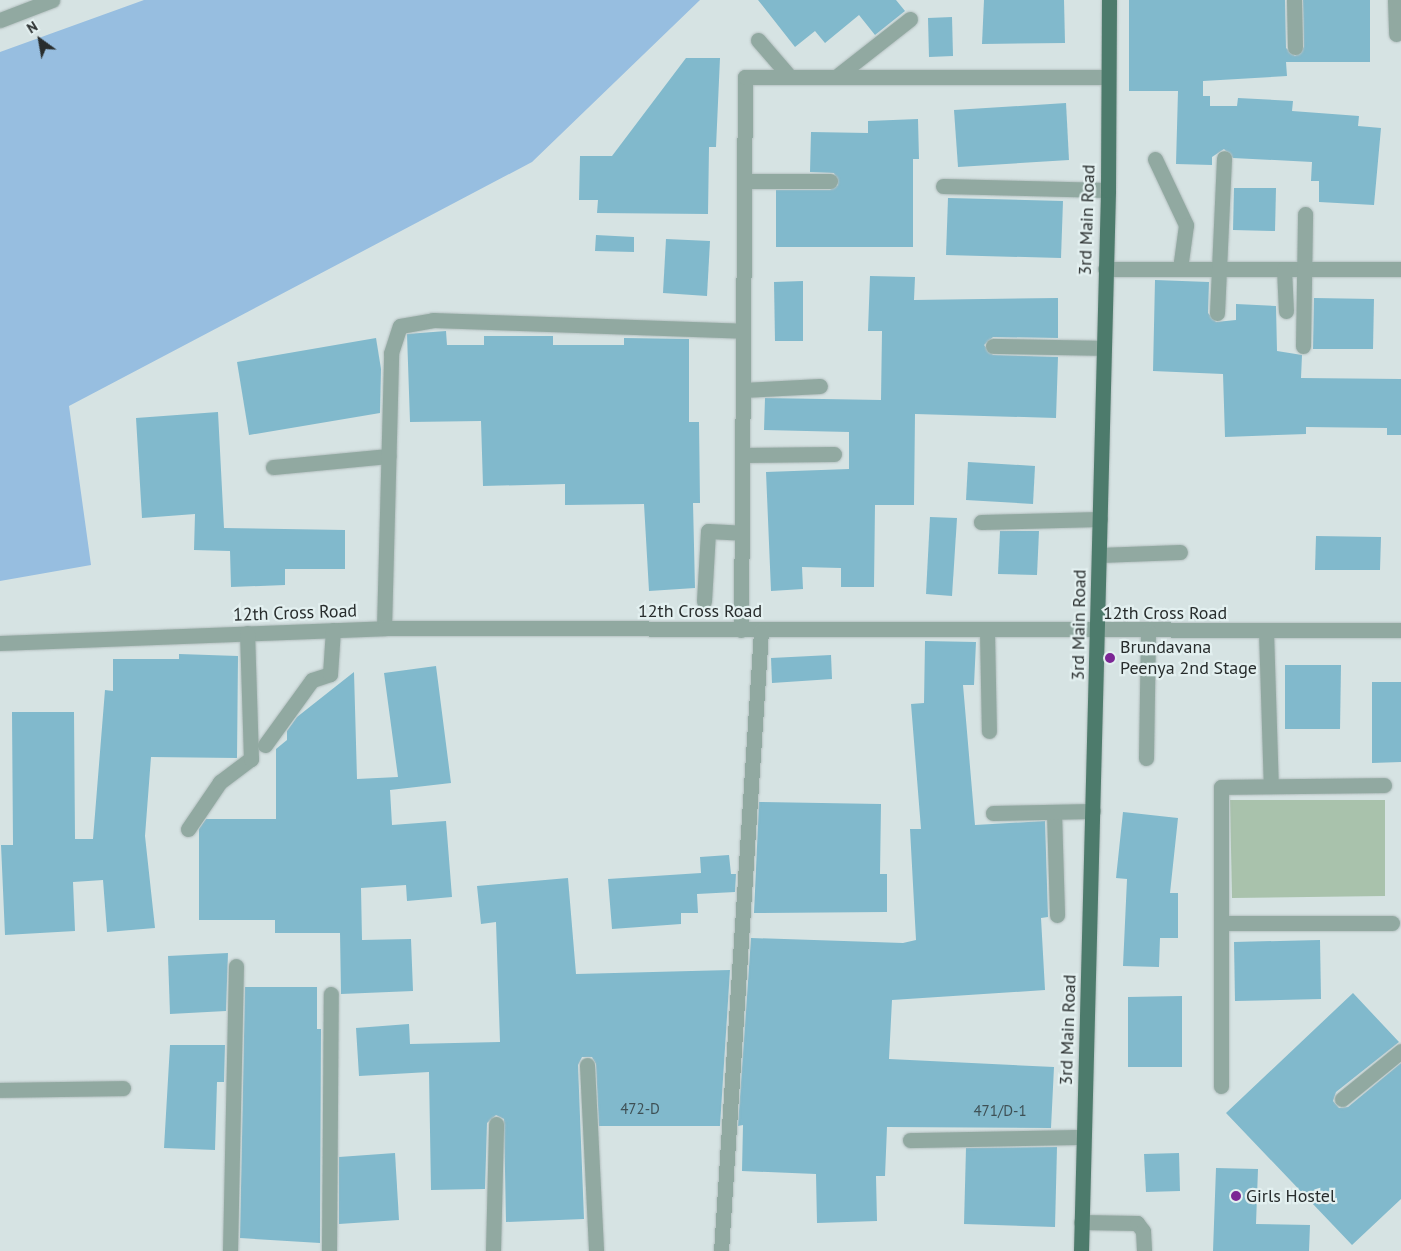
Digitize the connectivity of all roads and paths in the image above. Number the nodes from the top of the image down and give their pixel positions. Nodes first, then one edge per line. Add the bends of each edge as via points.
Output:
1 (52, 0) edge
2 (1109, 0) edge
3 (1294, 0) edge
4 (1395, 0) edge
5 (910, 19) dead end
6 (0, 20) edge
7 (1396, 34) dead end
8 (758, 40) dead end
9 (1295, 47) dead end
10 (790, 77) junction
11 (836, 77) junction
12 (1108, 77) junction
13 (1224, 158) dead end
14 (1155, 159) dead end
15 (744, 181) junction
16 (830, 181) dead end
17 (943, 186) dead end
18 (1108, 190) junction
19 (1305, 214) dead end
20 (1104, 269) junction
21 (1180, 269) junction
22 (1220, 269) junction
23 (1302, 269) junction
24 (1401, 269) edge
25 (1284, 270) junction
26 (1286, 311) dead end
27 (1217, 313) dead end
28 (743, 331) junction
29 (993, 346) dead end
30 (1303, 346) dead end
31 (1103, 348) junction
32 (820, 386) dead end
33 (743, 390) junction
34 (834, 454) dead end
35 (742, 455) junction
36 (388, 456) junction
37 (273, 467) dead end
38 (1100, 519) junction
39 (980, 522) dead end
40 (742, 533) junction
41 (1180, 552) dead end
42 (1099, 555) junction
43 (704, 601) dead end
44 (384, 628) junction
45 (333, 630) junction
46 (741, 630) junction
47 (762, 630) junction
48 (1266, 630) junction
49 (1401, 630) edge
50 (987, 632) junction
51 (1098, 632) junction
52 (1148, 632) junction
53 (247, 634) junction
54 (0, 644) edge
55 (989, 731) dead end
56 (265, 745) dead end
57 (1146, 758) dead end
58 (1384, 785) dead end
59 (1271, 786) junction
60 (1093, 811) junction
61 (1054, 812) junction
62 (993, 813) dead end
63 (188, 829) dead end
64 (1057, 915) dead end
65 (1221, 923) junction
66 (1392, 923) dead end
67 (236, 966) dead end
68 (331, 994) dead end
69 (1401, 1051) edge
70 (587, 1065) dead end
71 (1221, 1086) dead end
72 (123, 1088) dead end
73 (0, 1090) edge
74 (1342, 1098) dead end
75 (496, 1124) dead end
76 (1084, 1137) junction
77 (910, 1140) dead end
78 (1081, 1222) junction
79 (230, 1251) edge
80 (329, 1251) edge
81 (493, 1251) edge
82 (596, 1251) edge
83 (721, 1251) edge
84 (1080, 1251) edge
85 (1144, 1251) edge

1 - 6 street
2 - 12 main road, 3rd Main Road
3 - 9 street
4 - 7 street
5 - 11 street
8 - 10 street
10 - 11 street
10 - 15 street via 745,77
11 - 12 street
12 - 18 main road, 3rd Main Road
13 - 22 street
14 - 21 street via 1186,225
15 - 16 street
15 - 28 street
17 - 18 street
18 - 20 main road, 3rd Main Road
19 - 23 street
20 - 21 street
20 - 31 main road, 3rd Main Road
21 - 22 street
22 - 25 street
22 - 27 street
23 - 24 street
23 - 25 street
23 - 30 street
25 - 26 street
28 - 33 street
28 - 36 street via 412,320 400,326 392,338
29 - 31 street
31 - 38 main road, 3rd Main Road
32 - 33 street
33 - 35 street
34 - 35 street
35 - 40 street
36 - 37 street
36 - 44 street
38 - 39 street
38 - 42 main road, 3rd Main Road
40 - 43 street via 708,531
40 - 46 street
41 - 42 street
42 - 51 main road, 3rd Main Road
44 - 45 street, 12th Cross Road
44 - 46 street, 12th Cross Road
45 - 53 street, 12th Cross Road
45 - 56 street via 330,674 312,680
46 - 47 street, 12th Cross Road
47 - 50 street, 12th Cross Road
47 - 83 street
48 - 49 street, 12th Cross Road
48 - 52 street, 12th Cross Road
48 - 59 street
50 - 51 street, 12th Cross Road
50 - 55 street
51 - 52 street, 12th Cross Road
51 - 60 main road, 3rd Main Road
52 - 57 street
53 - 54 street, 12th Cross Road
53 - 63 street via 251,759 220,782
58 - 59 street
59 - 65 street via 1221,787
60 - 61 street
60 - 76 main road, 3rd Main Road
61 - 62 street
61 - 64 street
65 - 66 street
65 - 71 street
67 - 79 street
68 - 80 street
69 - 74 street
70 - 82 street
72 - 73 street
75 - 81 street
76 - 77 street
76 - 78 main road, 3rd Main Road
78 - 84 main road, 3rd Main Road
78 - 85 street via 1137,1223 1143,1231

